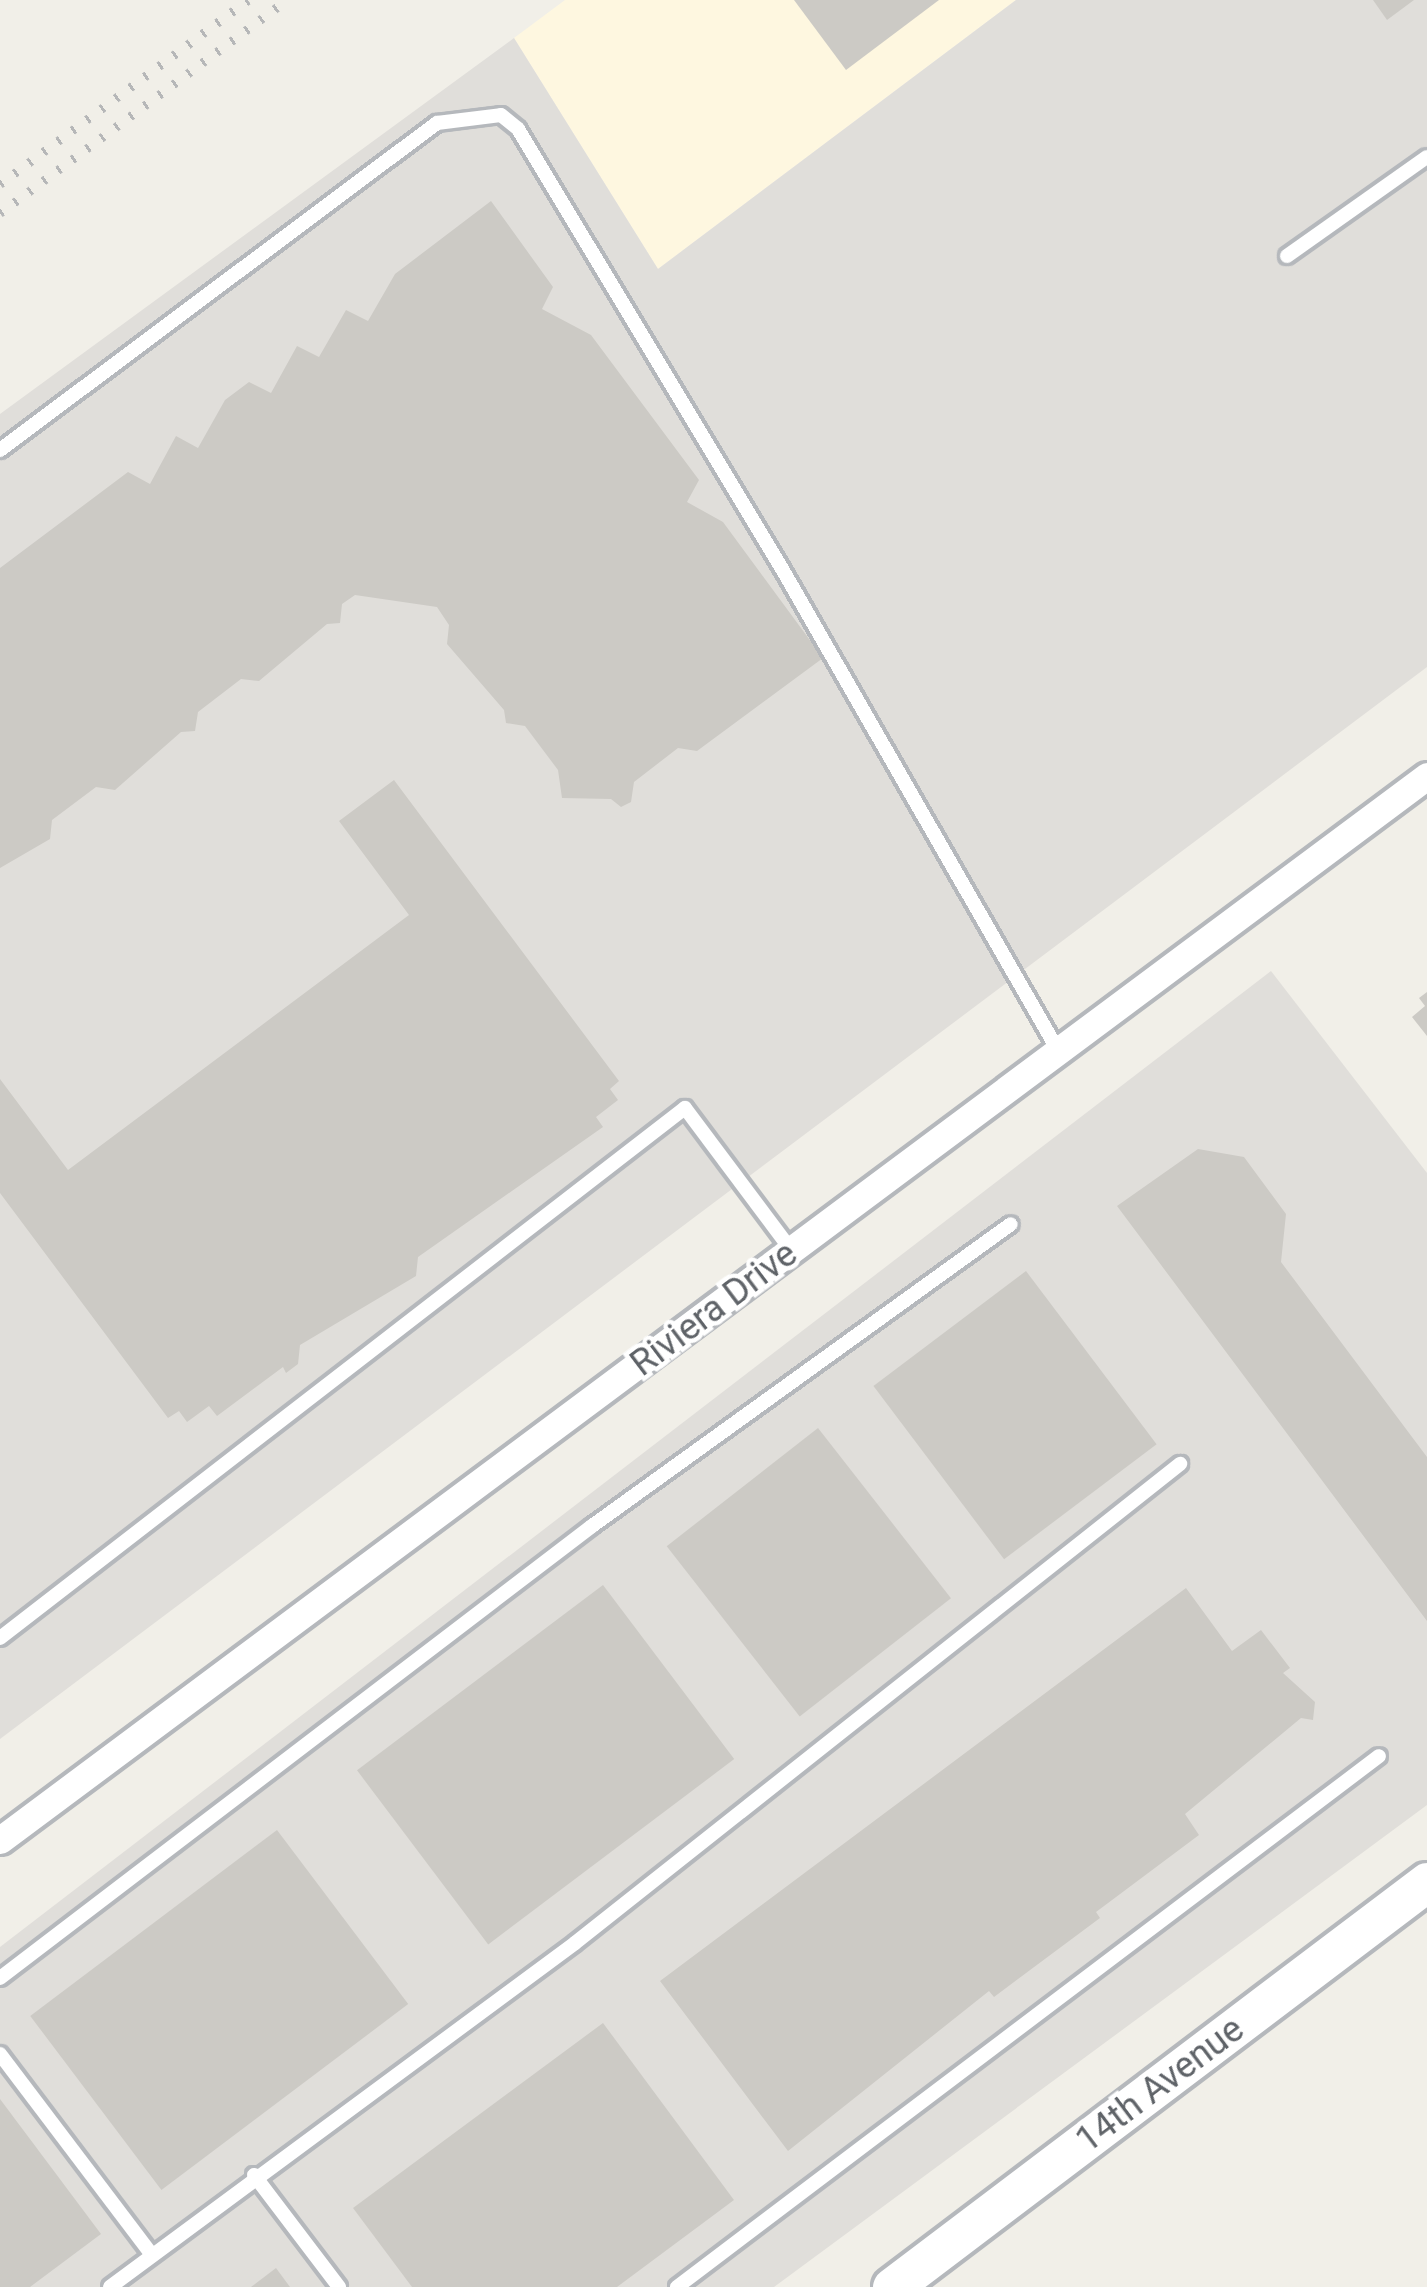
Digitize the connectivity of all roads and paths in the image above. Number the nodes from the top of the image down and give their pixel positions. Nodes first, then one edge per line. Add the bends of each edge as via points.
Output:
1 (1427, 158) edge
2 (1287, 256) dead end
3 (0, 450) edge
4 (1427, 776) edge
5 (1059, 1052) junction
6 (1010, 1223) dead end
7 (792, 1251) junction
8 (1180, 1464) dead end
9 (0, 1638) edge
10 (1379, 1756) dead end
11 (0, 1840) edge
12 (1427, 1882) edge
13 (0, 1978) edge
14 (0, 2054) edge
15 (254, 2175) junction
16 (152, 2254) junction
17 (110, 2287) edge
18 (338, 2287) edge
19 (677, 2287) edge
20 (892, 2287) edge

1 - 2 lane
3 - 5 lane via 437,123 501,115 518,129 769,547
4 - 5 street, Riviera Drive
5 - 7 street, Riviera Drive
6 - 13 lane via 592,1526
7 - 9 lane via 685,1108
7 - 11 street, Riviera Drive
8 - 15 lane via 574,1943
10 - 19 lane
12 - 20 main road, 14th Avenue
14 - 16 lane
15 - 16 lane
15 - 18 lane
16 - 17 lane

